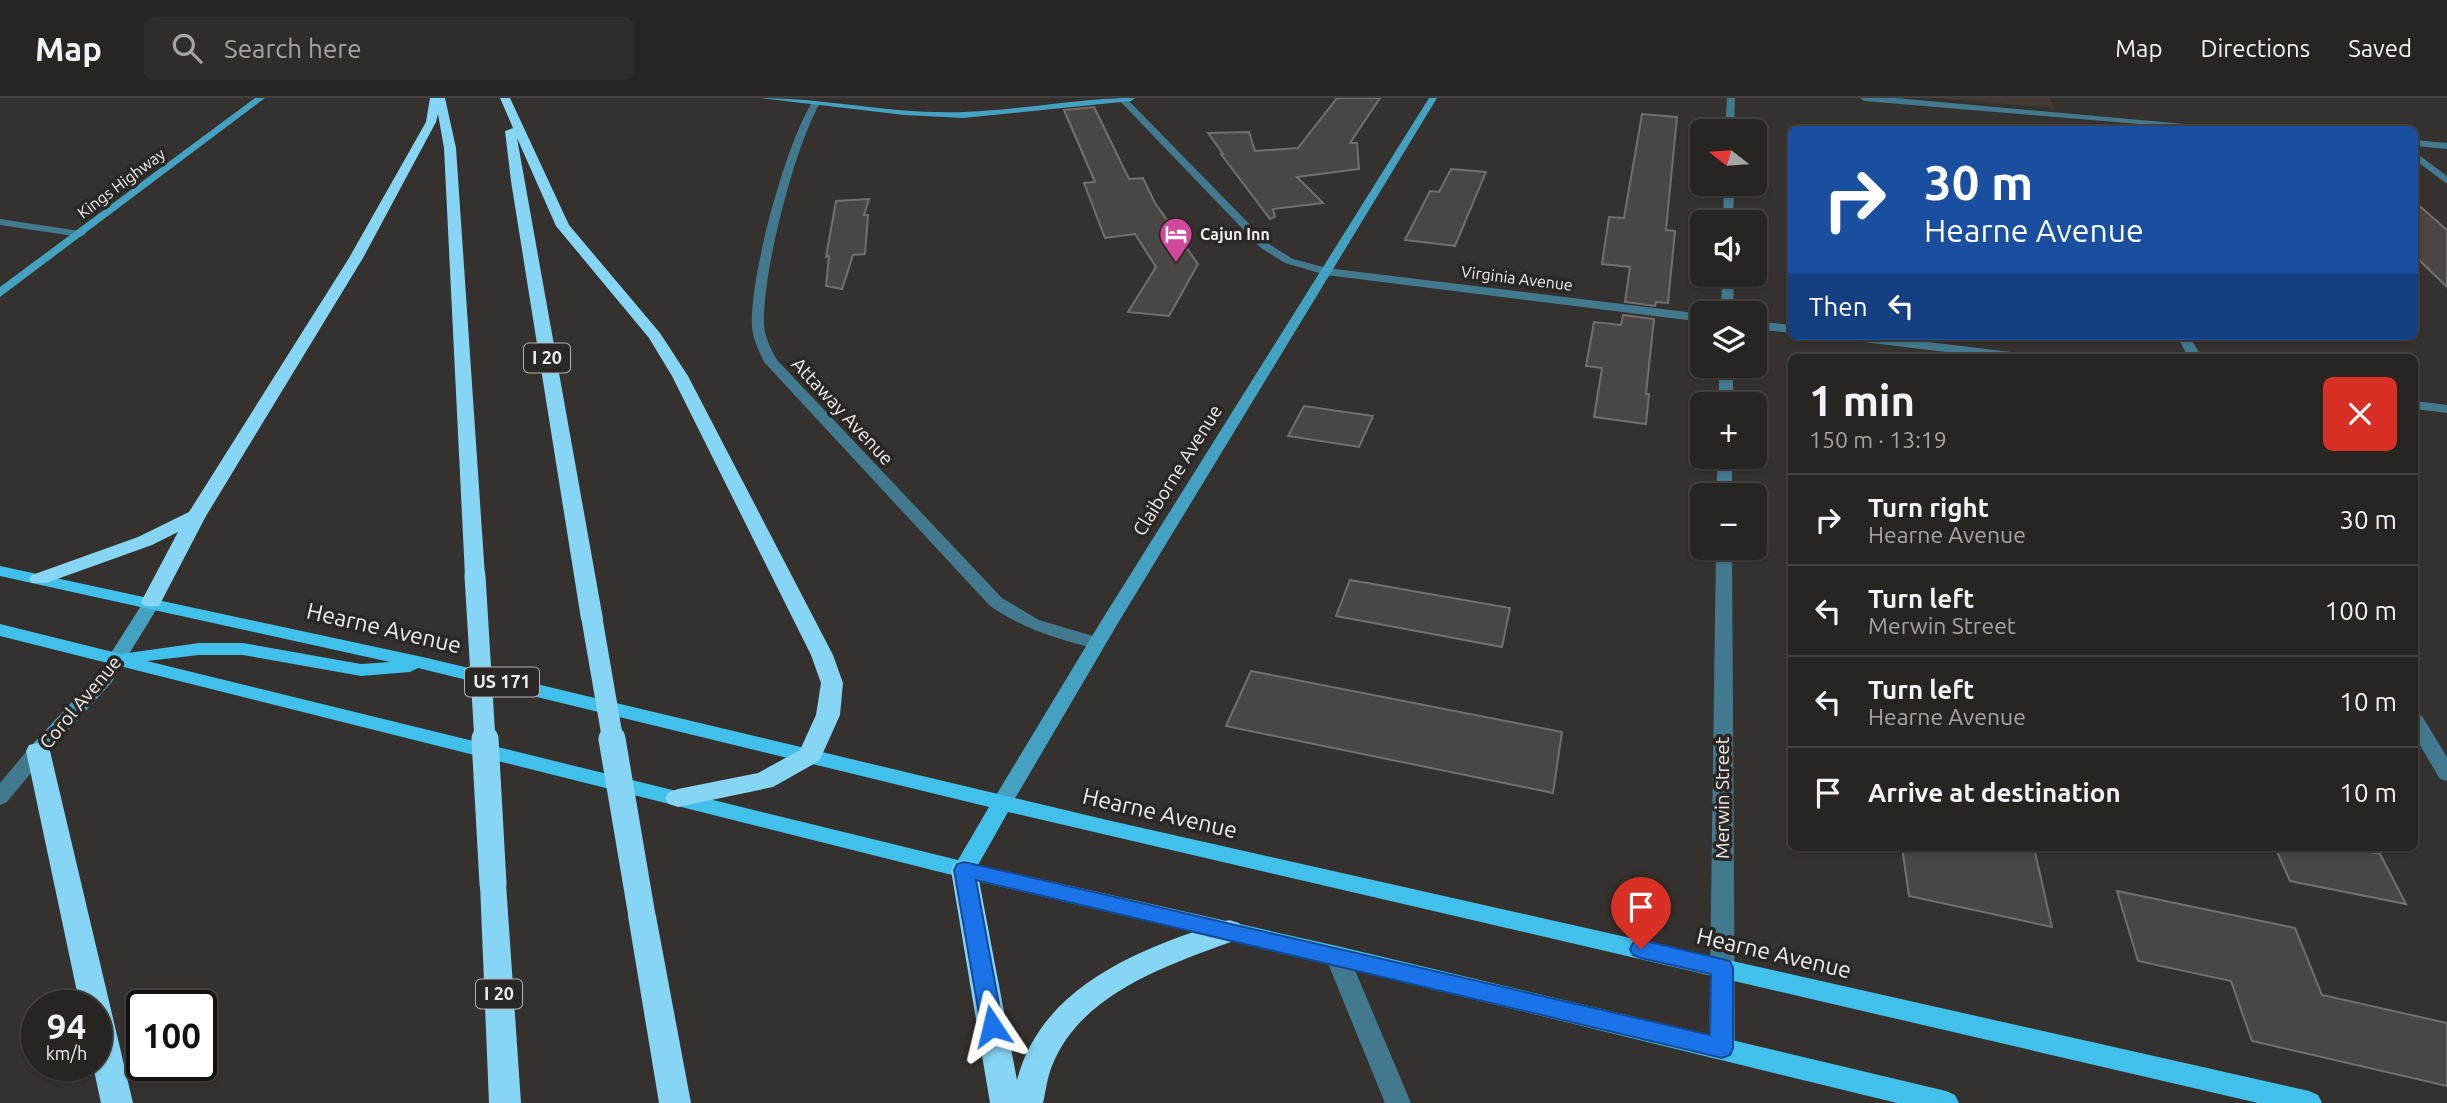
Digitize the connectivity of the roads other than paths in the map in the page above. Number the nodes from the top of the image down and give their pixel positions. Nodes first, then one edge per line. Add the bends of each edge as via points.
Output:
1 (261, 98) edge
2 (438, 98) edge
3 (505, 98) edge
4 (764, 98) edge
5 (1125, 98) edge
6 (1433, 98) edge
7 (1731, 98) edge
8 (1864, 98) edge
9 (816, 103) junction
10 (1730, 119) edge
11 (2187, 126) edge
12 (2418, 143) edge
13 (2447, 146) edge
14 (2418, 157) edge
15 (2447, 181) edge
16 (0, 222) edge
17 (80, 234) junction
18 (1326, 271) junction
19 (0, 293) edge
20 (1690, 316) edge
21 (1767, 326) edge
22 (1788, 329) edge
23 (1880, 340) edge
24 (1994, 354) edge
25 (2418, 405) edge
26 (2447, 409) edge
27 (196, 516) junction
28 (1724, 560) edge
29 (0, 571) edge
30 (39, 579) junction
31 (152, 602) junction
32 (0, 630) edge
33 (1097, 643) junction
34 (118, 658) junction
35 (427, 664) junction
36 (2418, 726) edge
37 (38, 751) junction
38 (810, 755) junction
39 (2447, 774) edge
40 (0, 797) edge
41 (678, 798) junction
42 (1003, 802) junction
43 (964, 870) junction
44 (1229, 931) junction
45 (1337, 956) junction
46 (1722, 968) junction
47 (91, 990) edge
48 (1722, 1048) junction
49 (112, 1081) edge
50 (117, 1103) edge
51 (505, 1103) edge
52 (675, 1103) edge
53 (1006, 1103) edge
54 (1027, 1103) edge
55 (1398, 1103) edge
56 (1946, 1103) edge
57 (2309, 1103) edge

1 - 17 street, Kings Highway
2 - 27 highway via 430,122 356,258
2 - 51 highway, I 20, bridge via 450,148
3 - 38 highway via 563,226 655,336 680,376 822,655 832,683 828,715
3 - 52 highway, I 20, bridge
4 - 9 street
5 - 9 street via 963,115
5 - 18 street, Virginia Avenue via 1265,246 1289,261
6 - 18 street, Claiborne Avenue
7 - 10 street
8 - 11 street
9 - 33 street, Attaway Avenue via 805,119 795,150 758,300 758,326 771,362 996,602 1020,621
12 - 13 street
14 - 15 street
16 - 17 street
17 - 19 street, Kings Highway
18 - 20 street, Virginia Avenue
18 - 33 street, Claiborne Avenue
21 - 22 street
23 - 24 street
25 - 26 street
27 - 30 highway via 145,541
27 - 31 highway
28 - 46 street, Merwin Street
29 - 30 main road, Hearne Avenue / US 171
30 - 31 main road, Hearne Avenue / US 171
31 - 34 street, Corol Avenue
31 - 35 main road, Hearne Avenue / US 171
32 - 34 main road
33 - 42 street, Claiborne Avenue
34 - 35 main road via 243,649 361,670
34 - 37 street, Corol Avenue
34 - 41 main road
35 - 38 main road, Hearne Avenue / US 171
36 - 39 street
37 - 40 street, Corol Avenue
37 - 47 highway
38 - 41 highway via 764,781
38 - 42 main road, Hearne Avenue / US 171
41 - 43 main road
42 - 43 main road, Claiborne Avenue
42 - 46 main road, Hearne Avenue / US 171
43 - 44 main road
43 - 53 highway
44 - 45 main road
44 - 54 highway via 1148,961 1087,996 1048,1040
45 - 48 main road
45 - 55 street
46 - 48 street, Merwin Street
46 - 57 main road, Hearne Avenue / US 171
48 - 56 main road
49 - 50 highway

